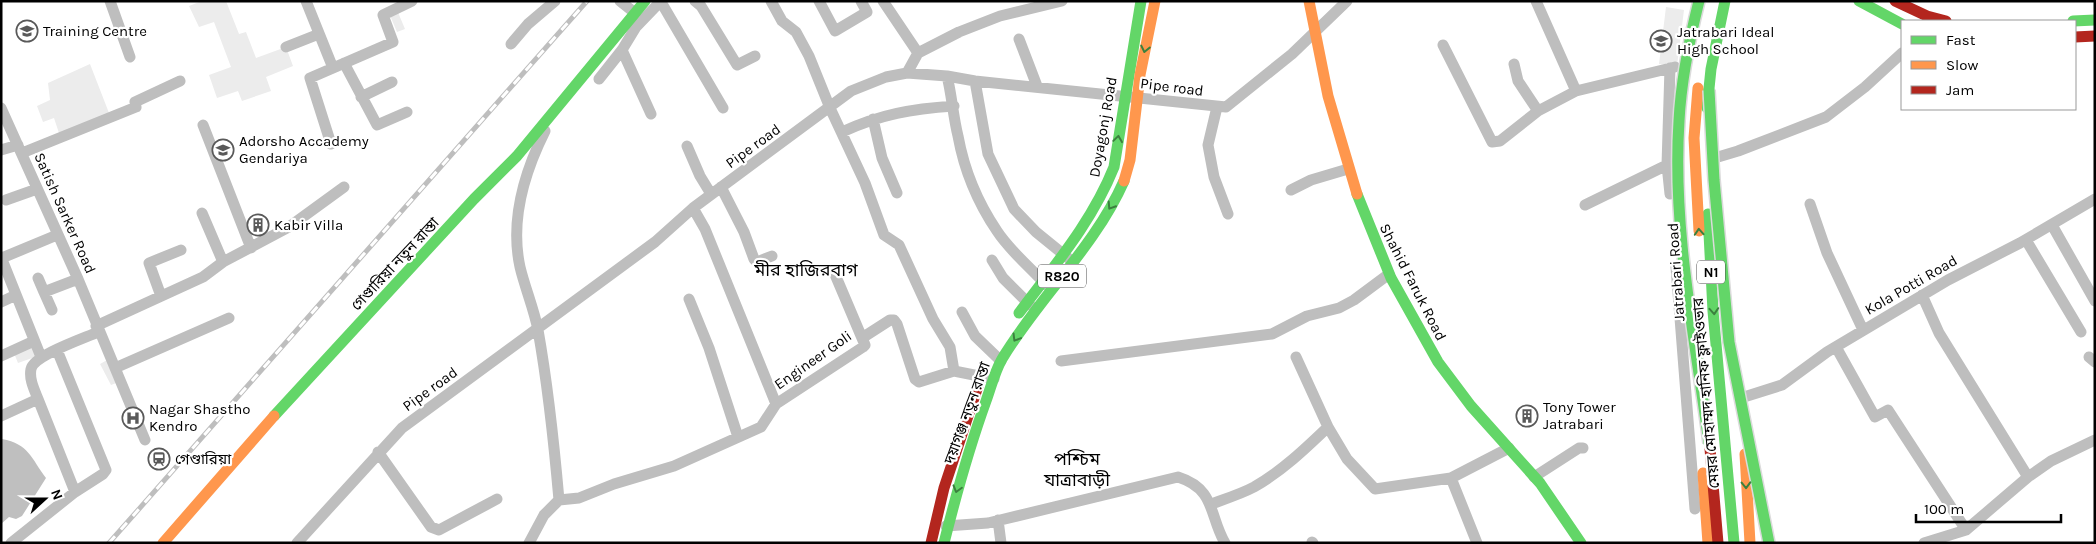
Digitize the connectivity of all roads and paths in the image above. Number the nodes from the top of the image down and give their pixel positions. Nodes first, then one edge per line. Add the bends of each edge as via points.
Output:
1 (110, 1) edge
2 (306, 1) edge
3 (383, 1) edge
4 (412, 1) edge
5 (555, 1) edge
6 (620, 1) edge
7 (645, 1) edge
8 (661, 1) edge
9 (695, 1) edge
10 (771, 1) edge
11 (819, 1) edge
12 (861, 1) edge
13 (883, 1) edge
14 (1062, 1) edge
15 (1141, 1) edge
16 (1155, 1) edge
17 (1309, 1) edge
18 (1347, 1) edge
19 (1536, 1) edge
20 (1699, 1) edge
21 (1708, 1) edge
22 (1725, 1) edge
23 (1731, 1) edge
24 (1860, 1) edge
25 (1895, 1) edge
26 (388, 13) junction
27 (635, 13) junction
28 (1911, 16) edge
29 (1939, 20) edge
30 (2095, 20) edge
31 (2076, 21) edge
32 (1901, 23) edge
33 (1706, 32) dead end
34 (319, 34) junction
35 (1314, 34) junction
36 (2095, 36) edge
37 (2076, 37) edge
38 (1019, 39) dead end
39 (511, 44) dead end
40 (1443, 45) dead end
41 (286, 47) dead end
42 (622, 50) junction
43 (918, 53) junction
44 (1901, 54) edge
45 (755, 56) dead end
46 (130, 57) dead end
47 (344, 63) junction
48 (1693, 63) junction
49 (1514, 64) dead end
50 (332, 68) junction
51 (1670, 68) junction
52 (907, 73) junction
53 (947, 76) junction
54 (599, 79) dead end
55 (180, 81) dead end
56 (975, 81) junction
57 (392, 82) dead end
58 (1037, 86) junction
59 (1709, 90) junction
60 (1576, 91) junction
61 (362, 96) junction
62 (1124, 96) junction
63 (1136, 97) junction
64 (954, 106) junction
65 (1217, 107) junction
66 (723, 108) dead end
67 (830, 108) junction
68 (2, 109) edge
69 (407, 112) dead end
70 (1538, 112) junction
71 (553, 114) junction
72 (651, 114) dead end
73 (873, 119) junction
74 (203, 125) dead end
75 (842, 132) junction
76 (332, 144) dead end
77 (687, 146) dead end
78 (20, 149) junction
79 (1, 150) edge
80 (1718, 157) junction
81 (1667, 165) junction
82 (1348, 169) junction
83 (344, 187) dead end
84 (37, 189) junction
85 (1291, 190) dead end
86 (716, 191) junction
87 (897, 193) dead end
88 (6, 200) dead end
89 (2095, 200) edge
90 (1810, 204) dead end
91 (1585, 205) dead end
92 (694, 208) junction
93 (202, 213) dead end
94 (1228, 214) dead end
95 (2052, 226) junction
96 (58, 235) junction
97 (2026, 240) junction
98 (251, 248) junction
99 (181, 250) dead end
100 (1063, 254) junction
101 (772, 256) dead end
102 (2, 258) edge
103 (992, 260) dead end
104 (223, 262) junction
105 (1073, 262) junction
106 (834, 272) dead end
107 (1389, 274) junction
108 (38, 278) dead end
109 (78, 278) junction
110 (1042, 280) junction
111 (1051, 290) junction
112 (44, 292) junction
113 (1922, 295) junction
114 (16, 296) junction
115 (161, 296) junction
116 (689, 299) dead end
117 (2095, 301) edge
118 (1, 302) edge
119 (1031, 305) junction
120 (52, 310) dead end
121 (962, 312) dead end
122 (229, 318) dead end
123 (537, 327) junction
124 (97, 329) junction
125 (1863, 330) junction
126 (2081, 332) dead end
127 (862, 338) junction
128 (34, 341) junction
129 (1836, 347) junction
130 (58, 350) junction
131 (1, 356) edge
132 (41, 357) junction
133 (1296, 357) dead end
134 (997, 358) junction
135 (1061, 361) dead end
136 (115, 368) junction
137 (954, 372) junction
138 (982, 377) junction
139 (994, 379) junction
140 (1744, 397) junction
141 (38, 399) junction
142 (776, 404) junction
143 (1, 416) edge
144 (1328, 427) junction
145 (738, 437) junction
146 (145, 440) dead end
147 (2095, 440) edge
148 (1709, 442) junction
149 (1509, 448) junction
150 (1583, 448) dead end
151 (378, 452) junction
152 (1534, 477) junction
153 (2028, 477) junction
154 (1451, 478) junction
155 (75, 492) junction
156 (497, 499) dead end
157 (559, 500) junction
158 (1211, 504) junction
159 (1695, 509) dead end
160 (1559, 510) junction
161 (998, 520) junction
162 (946, 526) junction
163 (1966, 530) junction
164 (11, 543) edge
165 (163, 543) edge
166 (297, 543) edge
167 (529, 543) edge
168 (931, 543) edge
169 (944, 543) edge
170 (1001, 543) edge
171 (1225, 543) edge
172 (1477, 543) edge
173 (1581, 543) edge
174 (1591, 543) edge
175 (1708, 543) edge
176 (1718, 543) edge
177 (1734, 543) edge
178 (1750, 543) edge
179 (1769, 543) edge
180 (1924, 543) edge

1 - 46 street
2 - 34 street
3 - 26 street
4 - 26 street
5 - 39 street
6 - 27 street
7 - 27 main road, গেণ্ডারিয়া নতুন রাস্তা
8 - 42 street via 636,27
8 - 66 street
9 - 45 street via 737,65
10 - 67 street via 782,20 796,32
11 - 12 street via 835,31 867,12
13 - 43 street
14 - 43 street via 1000,16
15 - 62 main road, Doyagonj Road / R820
16 -> 63 main road, দয়াগঞ্জ নতুন রাস্তা / R820
17 - 35 main road, Shahid Faruk Road
18 - 35 street, Pipe road
19 - 60 street
20 - 148 main road, bridge via 1682,75 1678,163 1690,308
21 - 48 main road, Jatrabari Road
22 - 59 main road, মেয়র মোহাম্মদ হানিফ ফ্লাইওভার / N1
23 - 80 main road via 1719,66
24 - 32 main road
25 - 28 main road
26 - 47 street via 382,15 393,42
27 - 71 main road, গেণ্ডারিয়া নতুন রাস্তা
28 - 29 main road
30 - 31 main road
148 -> 33 main road, মেয়র মোহাম্মদ হানিফ ফ্লাইওভার / N1, bridge via 1694,147
34 - 41 street
34 - 50 street
35 - 65 street, Pipe road via 1231,105
35 - 82 main road, Shahid Faruk Road
36 - 37 main road
38 - 58 street
40 - 70 street via 1492,142 1500,142
42 - 54 street
42 - 72 street
43 - 52 street
44 - 80 street via 1826,117
47 - 50 street
47 - 61 street
48 - 51 street
48 - 175 main road, Jatrabari Road via 1686,112 1685,183
49 - 70 street via 1518,81
50 - 76 street via 310,78
51 - 60 street
51 - 81 street
52 - 53 street, Pipe road
52 - 67 street, Pipe road via 886,77 851,91
53 - 56 street, Pipe road
53 - 64 street
55 - 78 street via 135,102 136,107
56 - 58 street, Pipe road
56 - 100 street via 988,154 1014,209
57 - 61 street
58 - 62 street, Pipe road
59 -> 177 main road, মেয়র মোহাম্মদ হানিফ ফ্লাইওভার / N1, bridge via 1707,190 1712,292
59 - 179 main road, bridge via 1729,342
60 - 70 street
61 - 69 street via 377,125
62 - 63 street, Pipe road
100 -> 62 main road, Doyagonj Road / R820 via 1108,185 1114,167
63 - 65 street, Pipe road
63 -> 105 main road, দয়াগঞ্জ নতুন রাস্তা / R820 via 1126,177 1118,195
64 - 73 street via 908,109
64 - 110 street via 968,174 981,204 998,232
65 - 94 street via 1208,146 1214,177
67 - 75 street
67 - 86 street, Pipe road
68 - 78 street, Satish Sarker Road
71 - 123 street via 528,170 518,221 520,265
71 - 165 main road, গেণ্ডারিয়া নতুন রাস্তা via 264,427
73 - 75 street
73 - 87 street via 882,158
74 - 98 street
75 - 137 street via 884,235 899,246 933,319 950,347
77 - 86 street via 700,176
78 - 79 street
78 - 84 street, Satish Sarker Road
80 - 140 main road via 1731,310
81 - 91 street
81 - 159 street
82 - 85 street
82 - 107 main road, Shahid Faruk Road
83 - 98 street via 294,224
84 - 88 street
84 - 96 street, Satish Sarker Road
86 - 92 street, Pipe road
86 - 101 street via 744,232 754,259 757,262
89 - 95 street, Kola Potti Road
90 - 125 street
92 - 123 street, Pipe road via 655,242
92 - 142 street
93 - 104 street
95 - 97 street, Kola Potti Road
95 - 117 street
96 - 102 street
96 - 109 street, Satish Sarker Road
97 - 113 street, Kola Potti Road
97 - 126 street
98 - 104 street
99 - 115 street via 149,263
100 - 105 street
100 - 110 main road, Doyagonj Road / R820
102 - 114 street
103 - 119 street via 1003,278
104 - 115 street via 203,277
105 - 111 main road, দয়াগঞ্জ নতুন রাস্তা / R820
106 - 127 street
107 - 135 street via 1339,308 1307,316 1272,334
107 - 149 main road, Shahid Faruk Road via 1438,362 1470,405
108 - 112 street
109 - 112 street
109 - 124 street, Satish Sarker Road
110 - 111 street
110 - 119 main road, Doyagonj Road / R820
111 - 119 main road, দয়াগঞ্জ নতুন রাস্তা / R820
112 - 120 street
113 - 125 street, Kola Potti Road
113 - 153 street via 1939,333 1971,388
114 - 118 street
114 - 128 street
115 - 124 street
116 - 145 street
119 -> 134 main road, দয়াগঞ্জ নতুন রাস্তা / R820
119 - 134 main road, Doyagonj Road / R820 via 1010,325
121 - 134 street via 975,336
122 - 136 street
123 - 151 street, Pipe road via 492,364 402,428
123 - 157 street via 551,417
124 - 130 street
124 - 136 street, Satish Sarker Road
125 - 129 street, Kola Potti Road
127 - 137 street, Engineer Goli via 871,330 894,320 915,379 919,382
127 - 142 street, Engineer Goli via 863,347
128 - 131 street
128 - 132 street
129 - 140 street, Kola Potti Road via 1782,385
129 - 163 street via 1875,417 1888,410
130 - 132 street
130 - 155 street via 106,470
132 - 141 street via 32,368 32,383
133 - 144 street
134 - 138 main road, Doyagonj Road / R820
134 - 139 main road, দয়াগঞ্জ নতুন রাস্তা / R820
136 - 146 street, Satish Sarker Road
137 - 138 street, Engineer Goli
138 - 139 street, Engineer Goli
138 - 168 main road, Doyagonj Road / R820 via 946,479
139 -> 162 main road, দয়াগঞ্জ নতুন রাস্তা / R820 via 966,456
140 -> 178 main road
141 - 143 street
141 - 155 street
142 - 145 street, Engineer Goli via 761,427
144 - 154 street via 1347,459 1375,489
144 - 158 street via 1297,457 1253,488
145 - 157 street, Engineer Goli via 674,466 579,498
147 - 153 street via 2051,461
148 - 176 main road, মেয়র মোহাম্মদ হানিফ ফ্লাইওভার / N1
149 - 152 main road, Shahid Faruk Road
149 - 154 street
150 - 152 street
151 - 156 street via 431,527 440,530 452,525
151 - 166 street, Pipe road
152 - 160 main road, Shahid Faruk Road
153 - 163 street
154 - 172 street
155 - 164 street
157 - 167 street via 544,515
158 - 161 street via 1196,487 1178,477
158 - 171 street
160 - 173 main road, Shahid Faruk Road
160 - 174 main road, Shahid Faruk Road
161 - 162 street
161 - 170 street
162 - 169 main road, দয়াগঞ্জ নতুন রাস্তা / R820
163 - 180 street

